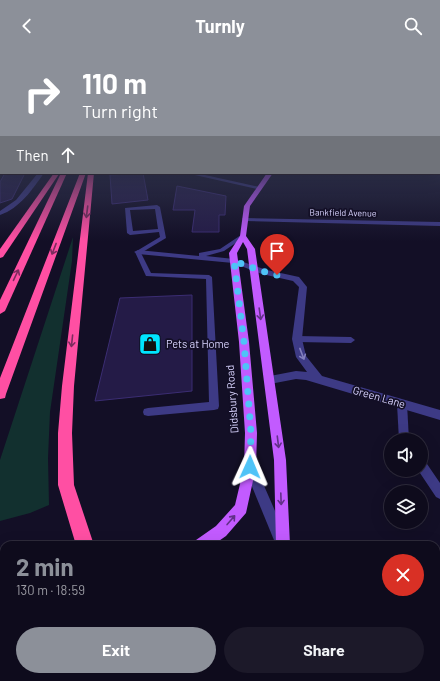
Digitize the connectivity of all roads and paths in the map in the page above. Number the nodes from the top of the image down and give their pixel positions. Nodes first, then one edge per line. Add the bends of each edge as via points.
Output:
1 (34, 182) edge
2 (50, 182) edge
3 (60, 182) edge
4 (79, 182) edge
5 (90, 182) edge
6 (235, 182) edge
7 (262, 182) edge
8 (258, 187) junction
9 (0, 213) edge
10 (245, 219) junction
11 (440, 224) edge
12 (161, 230) junction
13 (243, 236) junction
14 (138, 252) junction
15 (0, 255) edge
16 (196, 257) junction
17 (234, 261) junction
18 (254, 268) junction
19 (0, 310) edge
20 (297, 339) junction
21 (351, 340) dead end
22 (318, 379) junction
23 (270, 380) junction
24 (0, 394) edge
25 (402, 404) junction
26 (148, 412) dead end
27 (440, 415) edge
28 (404, 433) edge
29 (250, 467) junction
30 (428, 475) edge
31 (440, 493) edge
32 (84, 541) edge
33 (207, 541) edge
34 (281, 541) edge
35 (283, 541) edge

1 - 9 street via 15,204
2 - 15 highway
19 -> 3 highway
4 -> 24 highway
5 -> 32 highway via 65,433 66,485
6 - 8 street
7 - 8 main road, Didsbury Road
8 - 10 main road, Didsbury Road via 247,206
10 - 11 street, Bankfield Avenue
10 - 13 main road, Didsbury Road
12 - 12 lane via 130,233 127,209 157,207
12 - 14 lane via 163,238
13 - 16 street via 222,250
13 - 17 main road, Didsbury Road via 233,252
13 - 18 main road via 251,249
14 - 16 street
14 - 26 lane via 148,275 209,277 214,406
16 - 17 street
17 - 18 street
17 - 29 main road, Didsbury Road via 251,433
18 - 20 street via 296,279 300,283 302,287
18 -> 23 main road
20 - 21 lane
20 -> 22 street via 301,357
22 - 23 street, Green Lane via 296,375
22 - 25 street, Green Lane
23 -> 35 main road via 280,460
25 - 27 street, Green Lane
25 - 28 lane
33 -> 29 main road, Didsbury Road via 221,531 241,508
29 - 34 lane
30 - 31 lane

